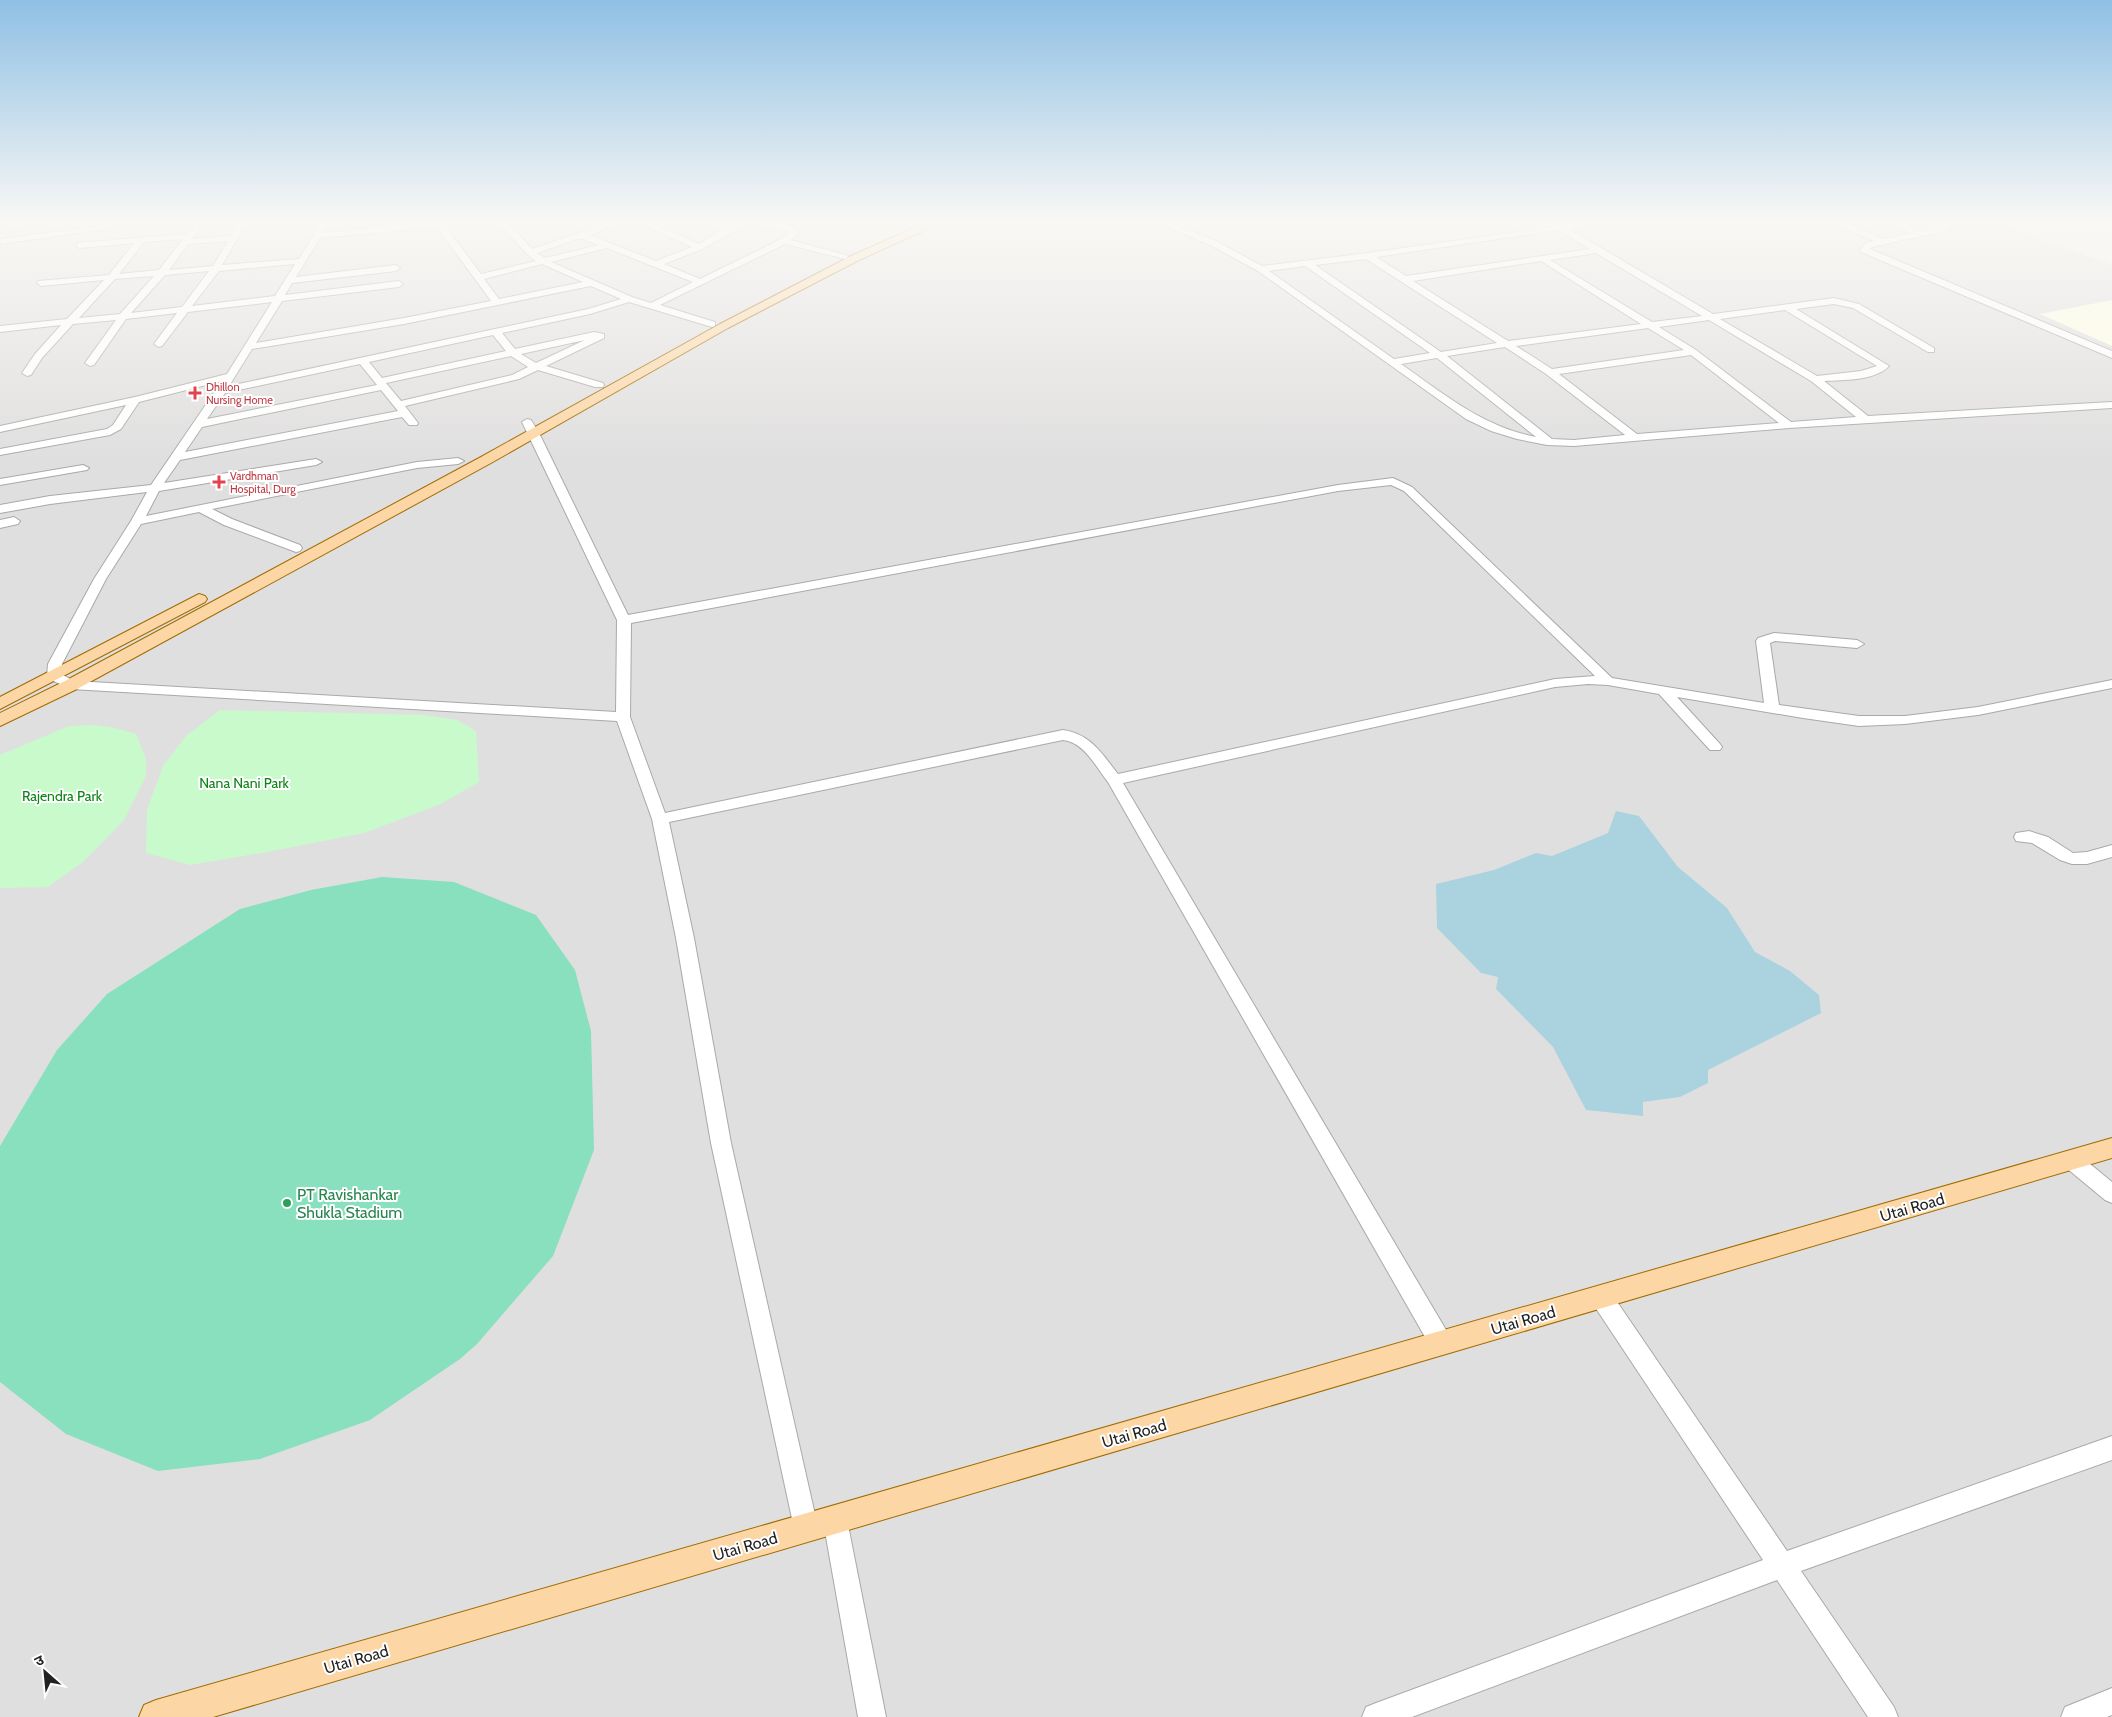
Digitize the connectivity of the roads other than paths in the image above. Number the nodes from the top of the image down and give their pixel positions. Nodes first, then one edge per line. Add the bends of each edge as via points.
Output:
1 (90, 301) edge
2 (136, 301) edge
3 (190, 301) edge
4 (260, 301) edge
5 (277, 301) edge
6 (501, 301) edge
7 (622, 301) edge
8 (636, 301) edge
9 (662, 301) edge
10 (757, 301) edge
11 (771, 301) edge
12 (1308, 301) edge
13 (1362, 301) edge
14 (1440, 301) edge
15 (1611, 301) edge
16 (1686, 301) edge
17 (1833, 301) edge
18 (1835, 301) edge
19 (1985, 301) edge
20 (497, 302) joint
21 (652, 306) junction
22 (1786, 307) junction
23 (183, 310) junction
24 (123, 316) junction
25 (1713, 317) junction
26 (72, 321) junction
27 (712, 324) junction
28 (1651, 326) junction
29 (0, 328) edge
30 (495, 331) junction
31 (159, 344) dead end
32 (1508, 344) junction
33 (249, 347) junction
34 (1931, 350) dead end
35 (1692, 352) junction
36 (513, 353) junction
37 (1439, 354) junction
38 (2112, 355) edge
39 (362, 360) junction
40 (1393, 362) junction
41 (90, 363) dead end
42 (539, 367) junction
43 (1550, 372) junction
44 (27, 373) dead end
45 (231, 376) junction
46 (1816, 379) junction
47 (381, 385) junction
48 (599, 385) junction
49 (220, 391) junction
50 (134, 400) junction
51 (2112, 405) edge
52 (401, 409) junction
53 (1867, 421) junction
54 (413, 423) dead end
55 (198, 424) junction
56 (1789, 425) junction
57 (530, 427) junction
58 (0, 429) edge
59 (1634, 437) junction
60 (1550, 443) junction
61 (0, 452) edge
62 (176, 457) junction
63 (458, 461) junction
64 (316, 462) dead end
65 (83, 468) dead end
66 (0, 482) edge
67 (154, 488) junction
68 (200, 508) junction
69 (0, 509) edge
70 (137, 521) junction
71 (14, 522) dead end
72 (0, 524) edge
73 (296, 548) junction
74 (270, 562) dead end
75 (210, 594) dead end
76 (624, 620) junction
77 (1857, 644) dead end
78 (54, 676) junction
79 (1608, 681) junction
80 (2112, 684) edge
81 (71, 685) junction
82 (1664, 690) junction
83 (0, 704) edge
84 (1772, 709) junction
85 (623, 717) junction
86 (0, 720) edge
87 (1715, 747) dead end
88 (1114, 780) junction
89 (660, 819) junction
90 (2022, 837) dead end
91 (2112, 851) edge
92 (2112, 1148) edge
93 (2071, 1160) junction
94 (2112, 1194) edge
95 (1600, 1297) junction
96 (1441, 1343) junction
97 (2112, 1448) edge
98 (835, 1520) junction
99 (806, 1528) junction
100 (1781, 1566) junction
101 (2112, 1701) edge
102 (156, 1717) edge
103 (872, 1717) edge
104 (1376, 1717) edge
105 (1884, 1717) edge
106 (2075, 1717) edge

1 - 26 street
2 - 24 street
3 - 23 street
4 - 23 street
5 - 33 street
6 - 20 street
7 - 30 street
8 - 21 street
9 - 21 street
10 - 27 main road
11 - 57 main road
12 - 40 street
13 - 37 street
14 - 32 street
15 - 28 street
16 - 25 street
17 - 22 street
18 - 34 street via 1851,304
19 - 38 street
20 - 33 street
21 - 27 street
22 - 25 street
22 - 46 street via 1884,366 1869,372
23 - 24 street
23 - 31 street
24 - 26 street
24 - 41 street
25 - 28 street
25 - 46 street
26 - 29 street
26 - 44 street via 38,356
27 - 48 main road
28 - 32 street
28 - 35 street
30 - 36 street
30 - 39 street
32 - 37 street
32 - 43 street
33 - 45 street
35 - 43 street
35 - 56 street
36 - 42 street via 528,364
36 - 42 street via 601,336
36 - 47 street
37 - 40 street
37 - 60 street
39 - 47 street
39 - 49 street
40 - 60 street via 1445,401 1491,428
42 - 48 street
42 - 52 street
43 - 59 street
45 - 49 street
45 - 50 street
46 - 53 street
47 - 52 street
47 - 55 street
48 - 57 main road
49 - 55 street
50 - 58 street
50 - 61 street via 117,427 110,432
51 - 53 street
52 - 54 street
52 - 62 street
53 - 56 street
55 - 62 street
56 - 59 street
57 - 63 main road
57 - 76 street
57 - 81 main road
59 - 60 street
62 - 67 street
63 - 68 street via 416,465
63 - 73 main road
64 - 67 street
65 - 66 street
67 - 69 street
67 - 70 street
68 - 70 street
68 - 73 street
70 - 78 street via 67,640 55,664
71 - 72 street
73 - 74 main road
75 - 78 main road
76 - 79 street via 1328,490 1393,481 1408,489
76 - 85 street
77 - 84 street via 1774,636 1766,638 1763,641
78 - 81 street
78 - 83 main road
79 - 82 street
79 - 88 street via 1555,683
80 - 84 street via 1978,711 1905,720 1859,721
81 - 85 street
81 - 86 main road
82 - 84 street
82 - 87 street
85 - 89 street
88 - 89 street via 1081,740 1071,734
88 - 96 street
89 - 99 street via 722,1143
90 - 91 street via 2037,838 2073,859
92 - 93 main road, Utai Road
93 - 94 street
93 - 95 main road, Utai Road
95 - 96 main road, Utai Road
95 - 100 street
96 - 98 main road, Utai Road
97 - 100 street
98 - 99 main road, Utai Road
98 - 103 street
99 - 102 main road, Utai Road
100 - 104 street
100 - 105 street
101 - 106 street

